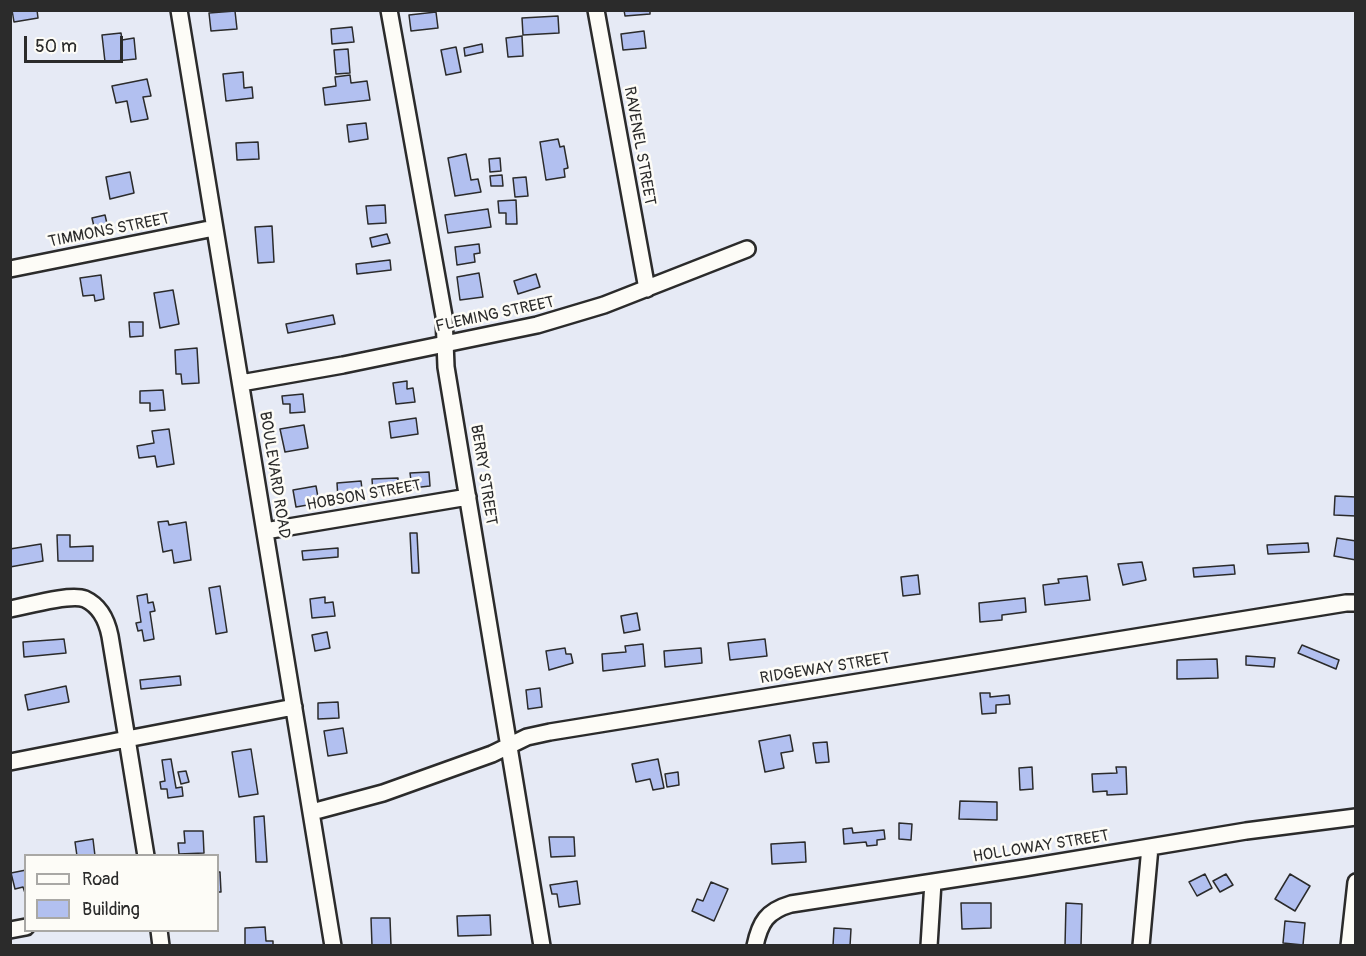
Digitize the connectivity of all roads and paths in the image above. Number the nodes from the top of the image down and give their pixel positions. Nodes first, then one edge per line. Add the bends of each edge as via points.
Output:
1 (179, 10) edge
2 (389, 10) edge
3 (596, 10) edge
4 (214, 228) junction
5 (747, 249) dead end
6 (10, 269) edge
7 (647, 289) junction
8 (445, 344) junction
9 (241, 383) junction
10 (468, 497) junction
11 (265, 531) junction
12 (1356, 603) edge
13 (10, 609) edge
14 (294, 707) junction
15 (127, 739) junction
16 (510, 746) junction
17 (10, 762) edge
18 (312, 812) junction
19 (1356, 817) edge
20 (1150, 847) junction
21 (146, 854) edge
22 (933, 882) junction
23 (1356, 882) edge
24 (333, 945) edge
25 (542, 945) edge
26 (755, 945) edge
27 (929, 945) edge
28 (1141, 945) edge
29 (1349, 945) edge

1 - 4 street, BOULEVARD ROAD
2 - 8 street, BERRY STREET via 444,316
3 - 7 street, RAVENEL STREET
4 - 6 street, TIMMONS STREET
4 - 9 street, BOULEVARD ROAD
5 - 7 street, FLEMING STREET
7 - 8 street, FLEMING STREET via 537,325
8 - 9 street, FLEMING STREET
8 - 10 street, BERRY STREET
9 - 11 street, BOULEVARD ROAD
10 - 11 street, HOBSON STREET
10 - 16 street, BERRY STREET
11 - 14 street, BOULEVARD ROAD
12 - 16 street, RIDGEWAY STREET via 583,726 527,737
13 - 15 street via 76,598 84,599 102,614 110,636
14 - 15 street
14 - 18 street, BOULEVARD ROAD
15 - 17 street
15 - 21 street
16 - 18 street, RIDGEWAY STREET via 383,793
16 - 25 street, BERRY STREET
18 - 24 street, BOULEVARD ROAD
19 - 20 street, HOLLOWAY STREET
20 - 22 street, HOLLOWAY STREET
20 - 28 street
22 - 26 street, HOLLOWAY STREET via 782,907 760,927
22 - 27 street
23 - 29 street

